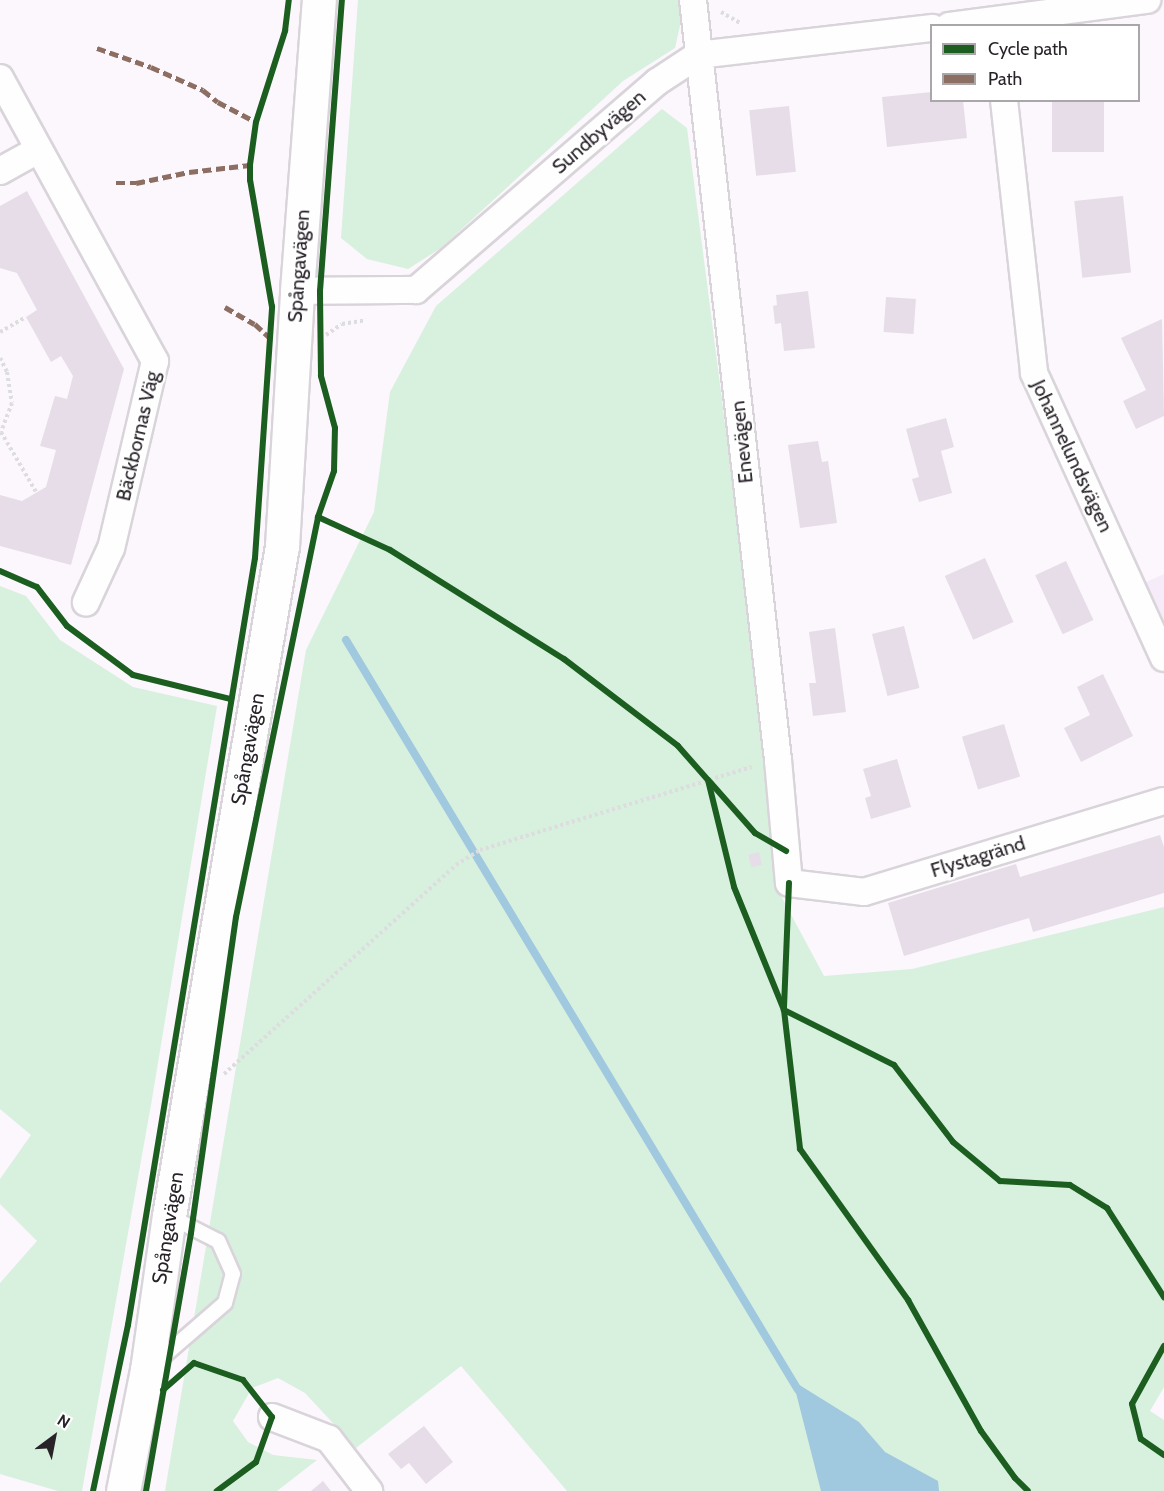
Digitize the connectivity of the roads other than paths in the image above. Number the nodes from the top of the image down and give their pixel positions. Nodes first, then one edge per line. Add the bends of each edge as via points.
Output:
1 (319, 0) edge
2 (693, 0) edge
3 (1147, 0) edge
4 (993, 15) edge
5 (957, 24) edge
6 (930, 28) edge
7 (699, 55) junction
8 (0, 78) edge
9 (1004, 102) edge
10 (38, 150) junction
11 (0, 171) edge
12 (297, 291) junction
13 (86, 602) dead end
14 (1164, 658) edge
15 (1164, 801) edge
16 (789, 884) joint
17 (169, 1216) junction
18 (147, 1370) junction
19 (272, 1418) dead end
20 (123, 1491) edge
21 (369, 1491) edge

1 - 12 street, Spångavägen
2 - 7 street, Enevägen
3 - 4 street
4 - 5 street
6 - 7 street, Sundbyvägen
7 - 12 street, Sundbyvägen via 657,82 416,290
7 - 16 street, Enevägen
8 - 10 street, Bäckbornas Väg
9 - 14 street, Johannelundsvägen via 1034,373
10 - 11 street
10 - 13 street, Bäckbornas Väg via 156,361 111,548
12 - 17 street, Spångavägen via 282,546
15 - 16 street, Flystagränd via 864,892
17 - 18 street, Spångavägen
17 - 18 lane via 218,1241 233,1274 225,1303
18 - 20 street, Spångavägen
19 - 21 street via 328,1439

